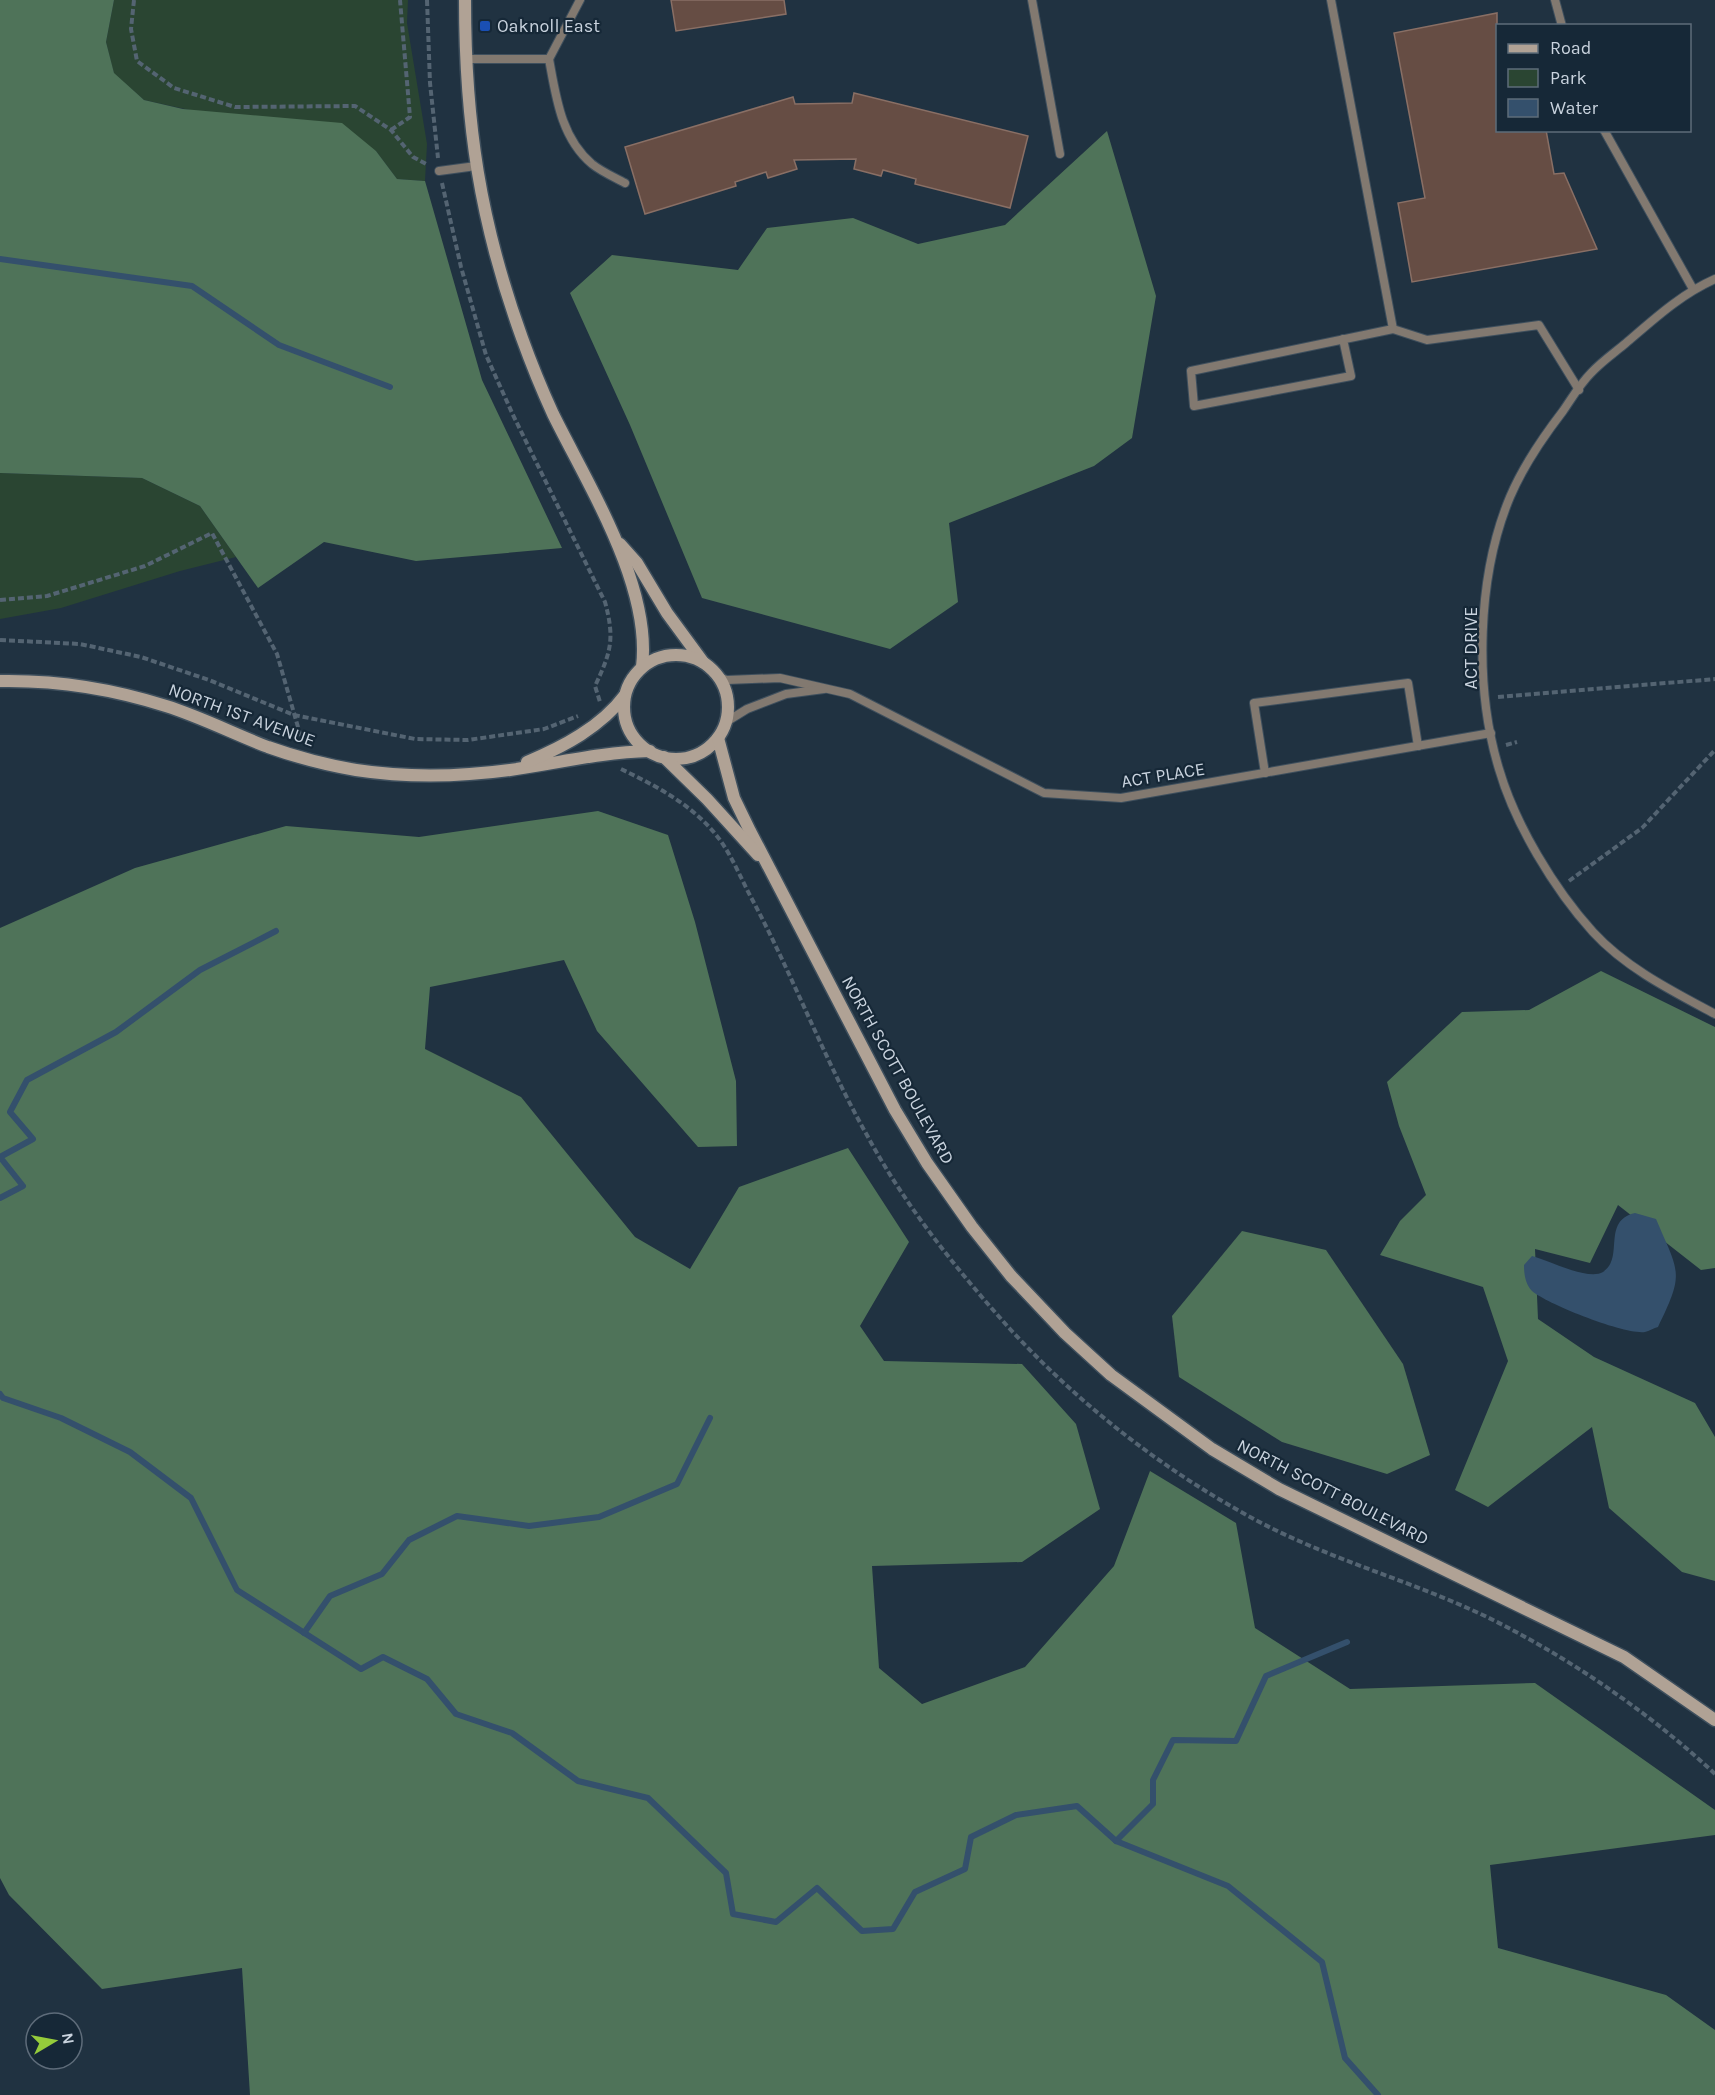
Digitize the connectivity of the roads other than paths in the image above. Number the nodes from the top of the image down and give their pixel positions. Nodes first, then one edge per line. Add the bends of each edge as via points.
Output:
1 (465, 0) edge
2 (580, 0) edge
3 (1032, 0) edge
4 (1331, 0) edge
5 (1555, 0) edge
6 (1561, 24) edge
7 (465, 59) junction
8 (549, 59) junction
9 (1605, 132) edge
10 (1060, 154) dead end
11 (476, 166) junction
12 (439, 171) road end
13 (625, 183) dead end
14 (1715, 279) edge
15 (1694, 289) junction
16 (1393, 329) junction
17 (1343, 339) junction
18 (1578, 390) junction
19 (618, 540) junction
20 (703, 662) junction
21 (642, 667) junction
22 (718, 677) junction
23 (0, 681) edge
24 (824, 689) junction
25 (626, 694) junction
26 (726, 722) junction
27 (1491, 733) junction
28 (718, 738) junction
29 (1418, 746) junction
30 (650, 751) junction
31 (663, 757) junction
32 (509, 770) junction
33 (1265, 773) junction
34 (765, 862) junction
35 (1715, 1014) edge
36 (1715, 1719) edge

1 - 7 main road
2 - 8 lane
3 - 10 lane
4 - 16 lane
5 - 6 lane
7 - 8 lane
7 - 11 main road
8 - 13 lane via 563,123 576,148 593,165
9 - 15 lane
11 - 12 lane
11 - 19 main road via 498,265 523,339 552,411
14 - 15 lane, ACT DRIVE
15 - 18 lane, ACT DRIVE via 1591,374
16 - 17 lane
16 - 18 lane via 1427,340 1539,325
17 - 17 lane via 1191,371 1194,406 1351,376
18 - 27 lane, ACT DRIVE via 1541,441 1510,497 1491,556 1483,620 1485,698
19 - 20 main road
19 - 21 main road via 643,627
20 - 21 main road via 672,655
20 - 22 main road
21 - 25 main road
22 - 24 lane, ACT PLACE via 798,681
22 - 26 main road via 728,704
23 - 32 main road, NORTH 1ST AVENUE via 70,684 122,694 168,706 269,747 356,770 445,777
24 - 26 lane, ACT PLACE via 786,694
24 - 33 lane, ACT PLACE via 850,694 1044,793 1121,798
25 - 30 main road via 628,728
25 - 32 main road, NORTH 1ST AVENUE via 604,717 567,743
26 - 28 main road
27 - 29 lane, ACT PLACE
27 - 35 lane, ACT DRIVE via 1499,770 1520,823 1559,888 1594,933 1653,981
28 - 31 main road via 688,758
28 - 34 main road, NORTH SCOTT BOULEVARD via 734,798
29 - 33 lane, ACT PLACE
29 - 33 lane via 1408,683 1254,703
30 - 31 main road
30 - 32 main road, NORTH 1ST AVENUE
31 - 34 main road, NORTH SCOTT BOULEVARD
34 - 36 main road, NORTH SCOTT BOULEVARD via 895,1110 927,1163 1011,1276 1065,1333 1112,1375 1212,1449 1279,1489 1624,1657

